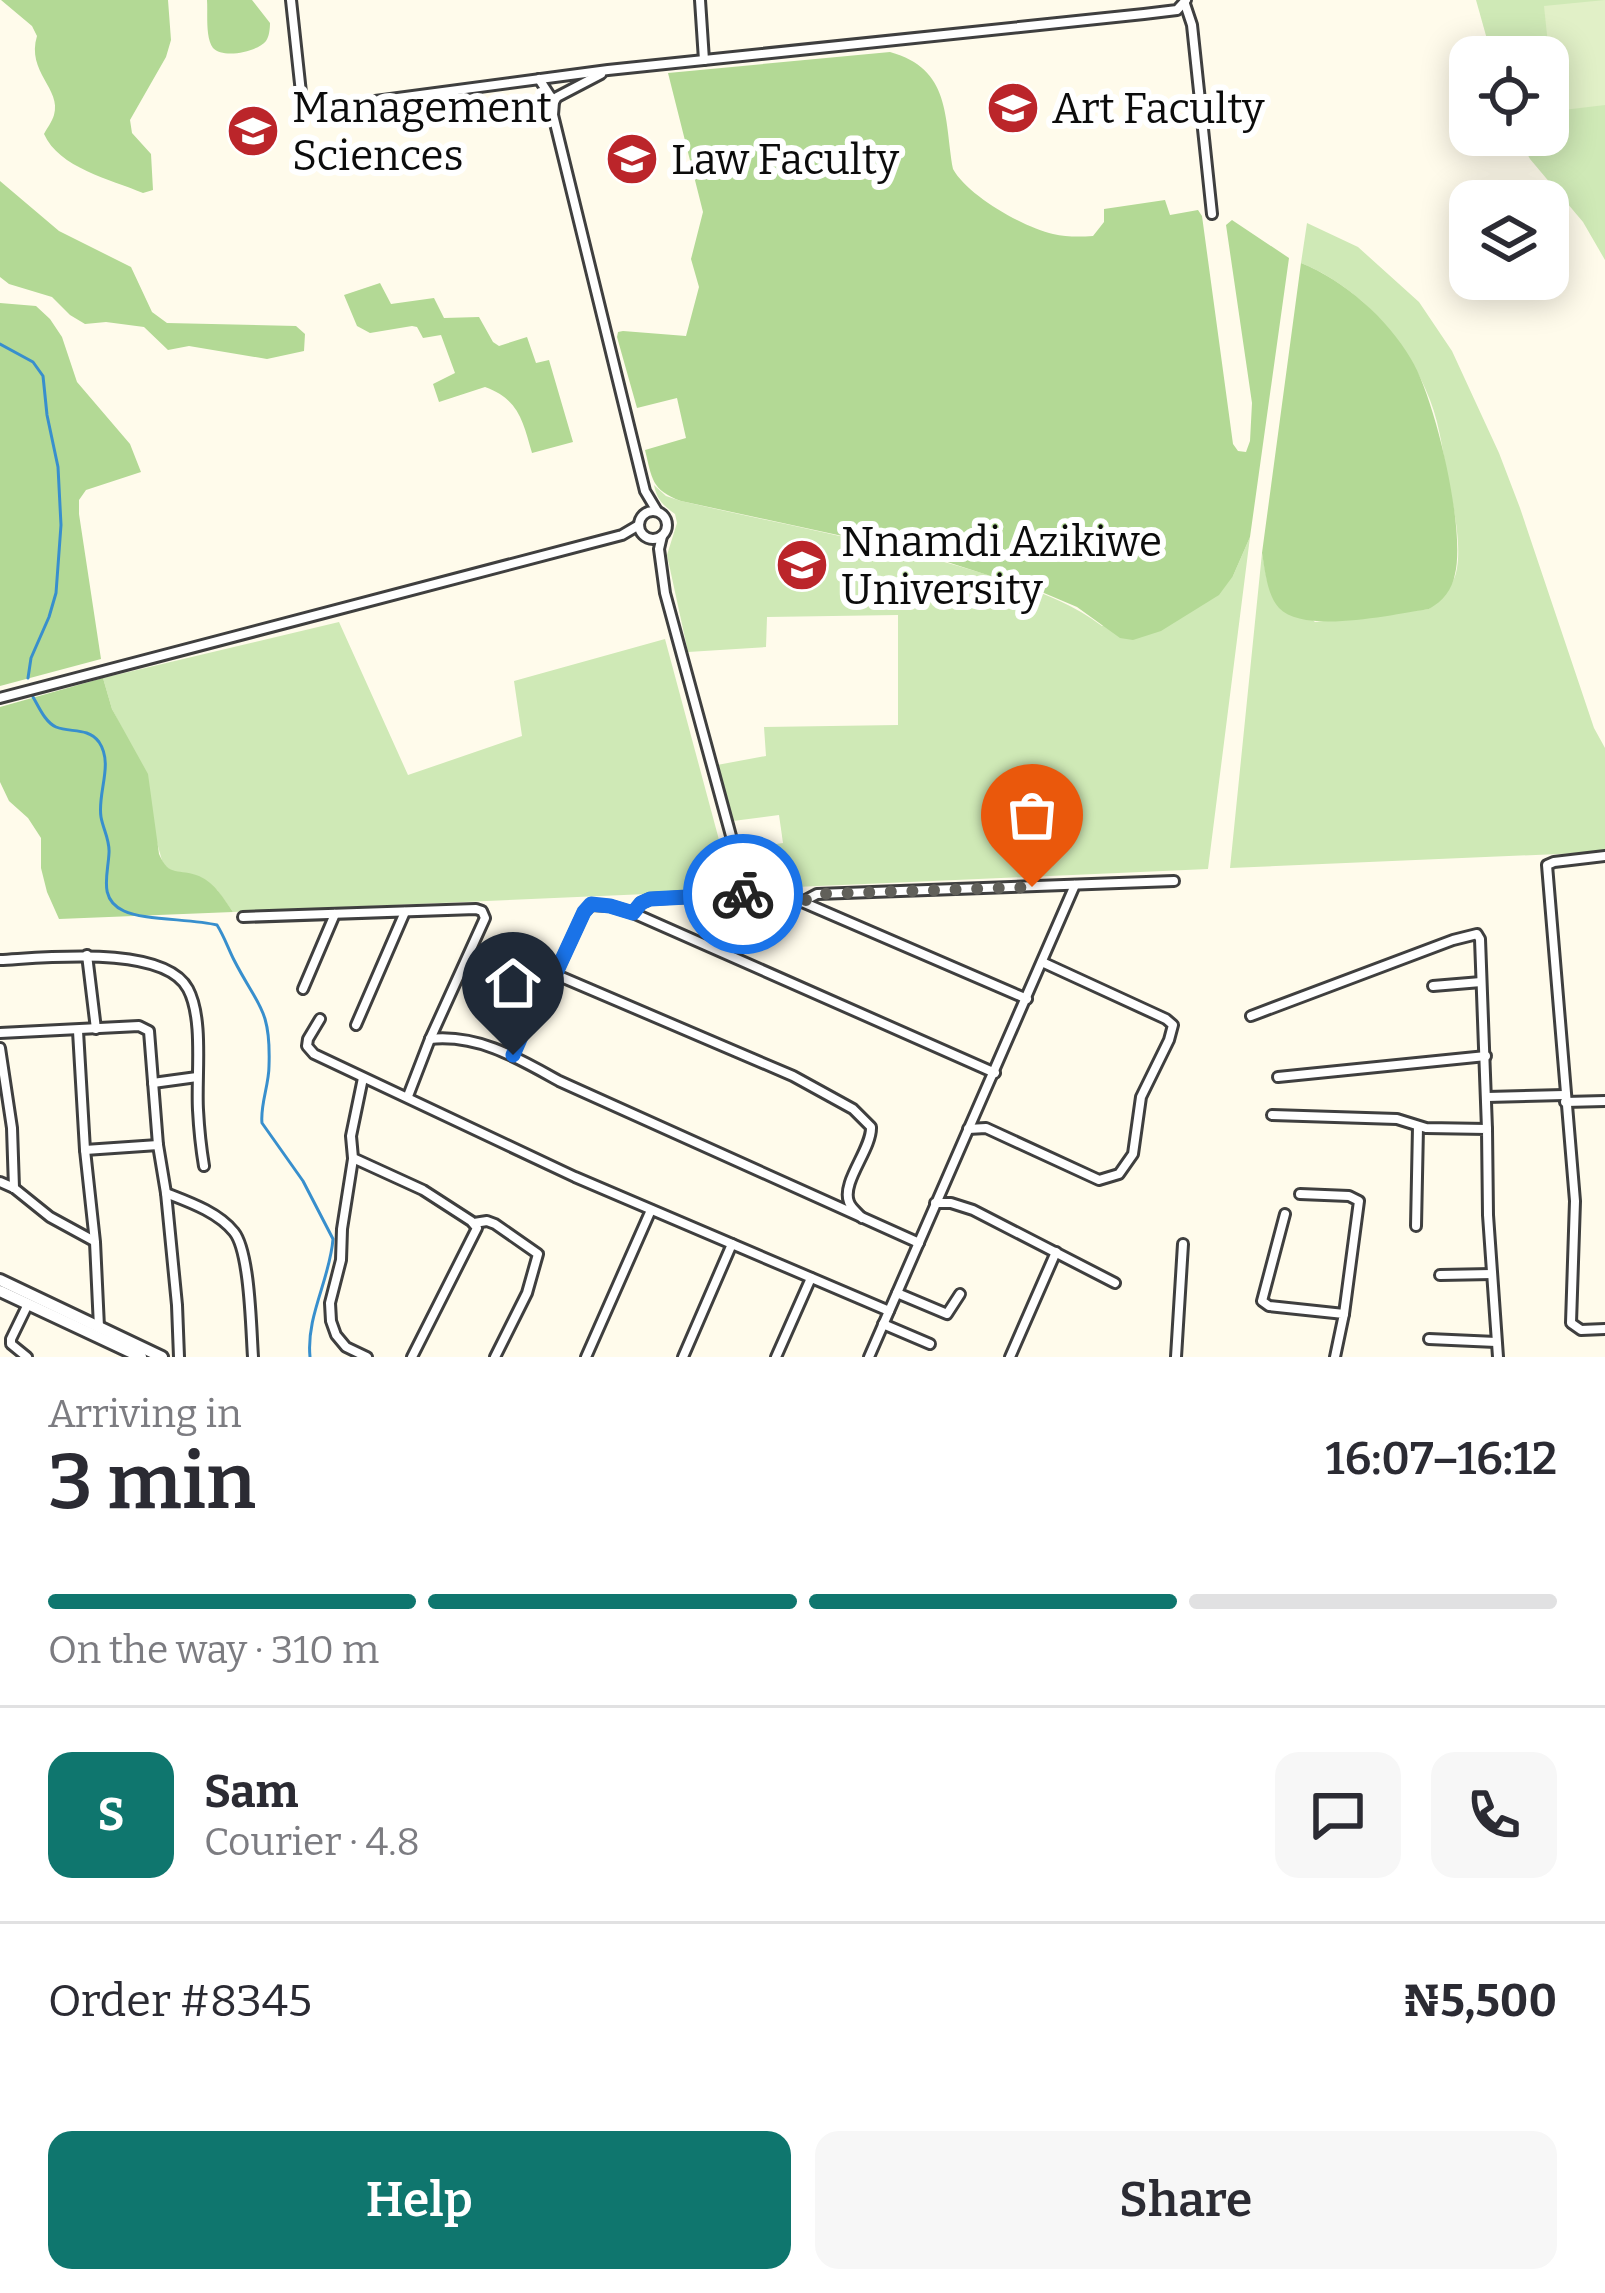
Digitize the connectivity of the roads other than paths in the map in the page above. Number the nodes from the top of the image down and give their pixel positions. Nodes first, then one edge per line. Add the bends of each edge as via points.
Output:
1 (291, 0) edge
2 (700, 0) edge
3 (1186, 2) edge
4 (704, 60) junction
5 (608, 70) junction
6 (539, 79) junction
7 (554, 102) junction
8 (1212, 214) dead end
9 (645, 491) junction
10 (657, 511) junction
11 (644, 514) junction
12 (639, 525) junction
13 (622, 535) junction
14 (662, 536) junction
15 (647, 537) junction
16 (659, 550) junction
17 (0, 698) edge
18 (1605, 856) edge
19 (1174, 881) dead end
20 (1075, 886) junction
21 (750, 893) junction
22 (802, 902) junction
23 (405, 913) junction
24 (633, 913) junction
25 (335, 914) junction
26 (243, 917) dead end
27 (87, 956) junction
28 (0, 960) edge
29 (1042, 962) junction
30 (554, 977) junction
31 (1481, 982) junction
32 (1433, 986) dead end
33 (303, 989) dead end
34 (1027, 999) junction
35 (1251, 1016) dead end
36 (320, 1018) dead end
37 (356, 1025) dead end
38 (96, 1029) junction
39 (78, 1030) junction
40 (0, 1033) edge
41 (430, 1039) junction
42 (0, 1048) edge
43 (513, 1055) junction
44 (1486, 1056) junction
45 (995, 1073) junction
46 (364, 1077) junction
47 (1278, 1077) dead end
48 (197, 1078) junction
49 (153, 1083) junction
50 (408, 1096) junction
51 (1487, 1097) junction
52 (1565, 1098) junction
53 (1605, 1100) edge
54 (1271, 1115) dead end
55 (1418, 1127) junction
56 (968, 1129) junction
57 (1487, 1129) junction
58 (158, 1145) junction
59 (85, 1150) junction
60 (353, 1158) junction
61 (204, 1166) dead end
62 (0, 1182) edge
63 (14, 1188) junction
64 (166, 1193) junction
65 (1300, 1194) dead end
66 (935, 1203) junction
67 (652, 1210) junction
68 (1285, 1214) dead end
69 (862, 1217) junction
70 (474, 1223) junction
71 (1416, 1226) dead end
72 (95, 1242) junction
73 (919, 1243) junction
74 (732, 1244) junction
75 (1183, 1244) dead end
76 (1056, 1252) junction
77 (1492, 1274) junction
78 (1440, 1275) dead end
79 (811, 1278) junction
80 (0, 1280) edge
81 (1115, 1283) dead end
82 (0, 1291) edge
83 (897, 1293) junction
84 (959, 1294) dead end
85 (28, 1304) junction
86 (889, 1311) junction
87 (1344, 1314) junction
88 (884, 1324) junction
89 (99, 1327) junction
90 (1605, 1329) edge
91 (1429, 1339) dead end
92 (1496, 1342) junction
93 (930, 1344) dead end
94 (27, 1357) edge
95 (141, 1357) edge
96 (162, 1357) edge
97 (179, 1357) edge
98 (253, 1357) edge
99 (367, 1357) edge
100 (412, 1357) edge
101 (495, 1357) edge
102 (586, 1357) edge
103 (683, 1357) edge
104 (776, 1357) edge
105 (869, 1357) edge
106 (1010, 1357) edge
107 (1176, 1357) edge
108 (1334, 1357) edge
109 (1498, 1357) edge

1 - 6 street via 307,107
2 - 4 street
3 - 4 street via 1144,14
3 - 8 street
4 - 5 street
5 - 6 street
5 - 7 street
6 - 7 street
7 - 9 street
9 - 10 street
9 - 11 street
10 - 11 street
10 - 14 street via 668,525
11 - 12 street
12 - 13 street
12 - 15 street
13 - 15 street
13 - 17 street
14 - 15 street
14 - 16 street
15 - 16 street
16 - 21 street
18 - 52 street via 1547,865
19 - 20 street
20 - 22 street via 817,894
20 - 29 street
21 - 22 street
21 - 24 street via 650,899
22 - 34 street
23 - 25 street
23 - 37 street
23 - 41 street via 476,909 485,918
24 - 30 street via 591,904
24 - 45 street
25 - 26 street
25 - 33 street
27 - 28 street
27 - 38 street
27 - 48 street via 179,977 195,1021
29 - 34 street
29 - 56 street via 1173,1025 1141,1097 1133,1154 1119,1174 1099,1180 986,1128
30 - 43 street
30 - 69 street via 853,1109 872,1133 848,1192
31 - 32 street
31 - 35 street via 1480,939 1472,934
31 - 44 street
34 - 45 street
36 - 46 street via 309,1051
38 - 39 street
38 - 49 street via 145,1027
39 - 40 street
39 - 59 street
41 - 43 street
41 - 50 street
42 - 63 street
43 - 69 street
44 - 47 street
44 - 51 street
45 - 56 street
46 - 50 street
46 - 60 street
48 - 49 street
48 - 61 street
49 - 58 street
50 - 67 street
51 - 52 street
51 - 57 street
52 - 53 street
52 - 90 street via 1575,1201 1571,1323
54 - 55 street via 1396,1119
55 - 57 street
55 - 71 street
56 - 66 street
57 - 77 street
58 - 59 street
58 - 64 street
59 - 72 street
60 - 70 street
60 - 99 street via 331,1321 346,1346
62 - 63 street
63 - 72 street
64 - 97 street
64 - 98 street via 235,1233
65 - 87 street via 1359,1201
66 - 73 street
66 - 76 street via 973,1210
67 - 74 street
67 - 102 street
68 - 87 street via 1262,1301
69 - 73 street
70 - 100 street
70 - 101 street via 495,1224 538,1254
72 - 89 street
73 - 83 street
74 - 79 street
74 - 103 street
75 - 107 street
76 - 81 street
76 - 106 street
77 - 78 street
77 - 92 street
79 - 86 street
79 - 104 street
80 - 89 street
82 - 85 street
83 - 84 street via 947,1314
83 - 86 street
85 - 94 street via 11,1339
85 - 95 street
86 - 88 street
87 - 108 street
88 - 93 street
88 - 105 street
89 - 96 street
91 - 92 street
92 - 109 street

